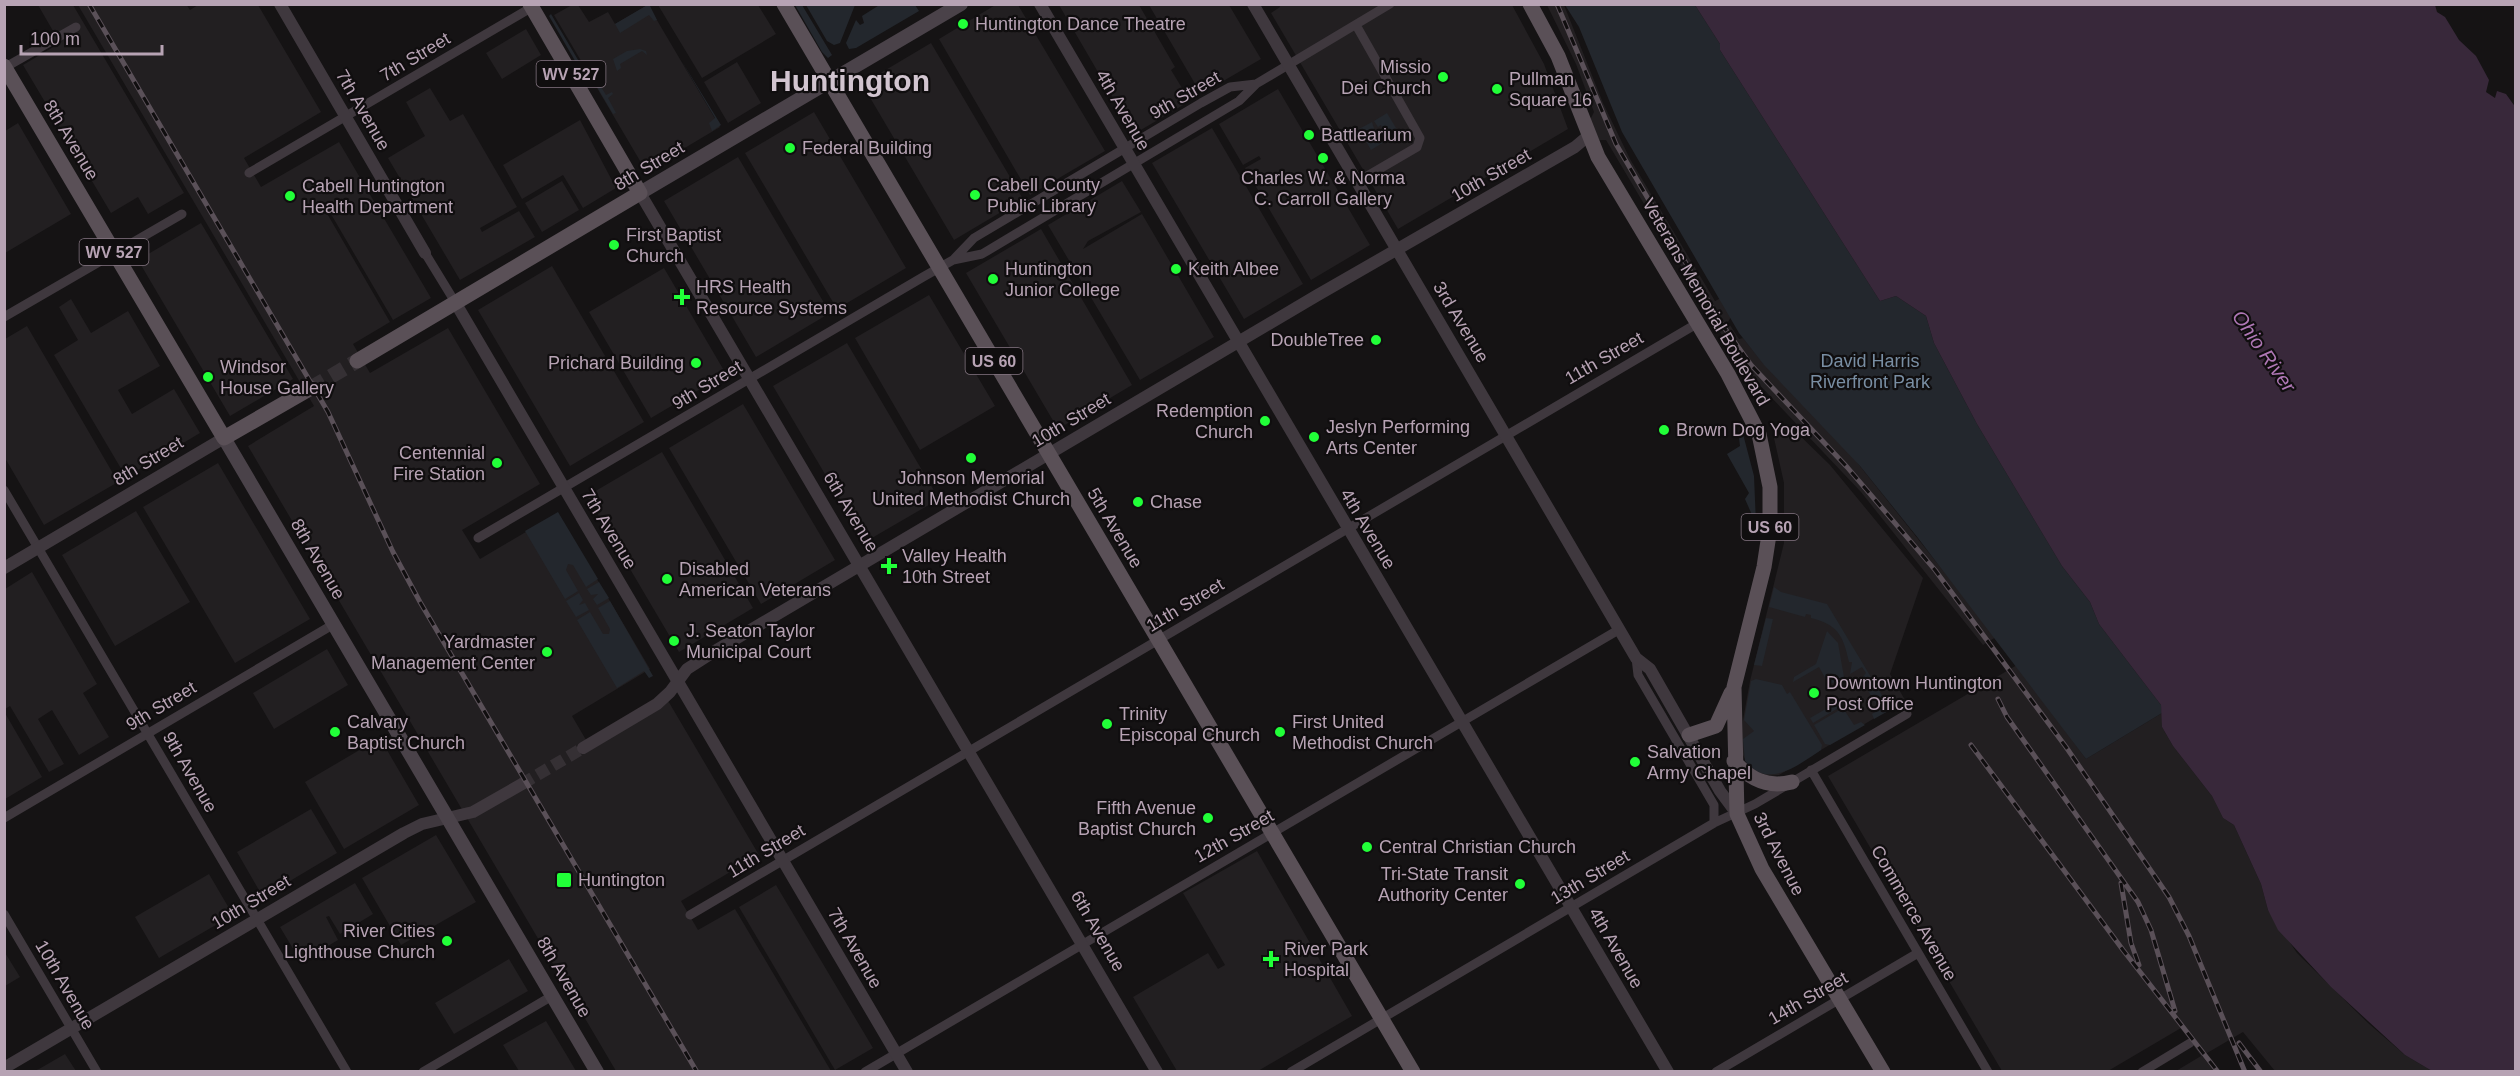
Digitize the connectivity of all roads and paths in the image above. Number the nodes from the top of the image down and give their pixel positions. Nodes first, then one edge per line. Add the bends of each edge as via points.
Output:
1 (280, 4) edge
2 (784, 4) edge
3 (961, 4) edge
4 (1040, 4) edge
5 (1253, 4) edge
6 (1390, 4) edge
7 (1530, 4) edge
8 (532, 5) edge
9 (1356, 25) junction
10 (76, 27) dead end
11 (1288, 65) junction
12 (5, 67) edge
13 (830, 81) junction
14 (1256, 84) junction
15 (346, 117) junction
16 (1588, 136) junction
17 (1124, 149) junction
18 (1133, 164) junction
19 (249, 173) dead end
20 (1357, 182) junction
21 (640, 194) junction
22 (182, 214) dead end
23 (1396, 250) junction
24 (115, 253) junction
25 (425, 253) joint
26 (953, 260) junction
27 (939, 268) junction
28 (455, 302) junction
29 (4, 317) edge
30 (1698, 323) junction
31 (1238, 342) junction
32 (357, 361) tunnel mouth
33 (750, 379) junction
34 (311, 387) tunnel mouth
35 (1505, 435) junction
36 (224, 438) junction
37 (1049, 455) junction
38 (564, 488) junction
39 (4, 490) edge
40 (1347, 528) junction
41 (478, 538) dead end
42 (39, 548) junction
43 (860, 565) junction
44 (4, 568) edge
45 (334, 624) junction
46 (1620, 629) junction
47 (1158, 640) junction
48 (1636, 658) junction
49 (678, 680) junction
50 (1734, 687) junction
51 (1907, 714) dead end
52 (1461, 721) junction
53 (148, 733) junction
54 (1689, 735) junction
55 (583, 748) tunnel mouth
56 (969, 751) junction
57 (1734, 761) junction
58 (1811, 771) junction
59 (1792, 782) junction
60 (522, 784) tunnel mouth
61 (1737, 814) junction
62 (4, 818) edge
63 (448, 819) junction
64 (1714, 823) junction
65 (1272, 832) junction
66 (783, 860) junction
67 (1571, 907) junction
68 (4, 914) edge
69 (690, 915) dead end
70 (257, 919) junction
71 (1082, 944) junction
72 (1918, 953) junction
73 (552, 996) junction
74 (1840, 999) junction
75 (1382, 1019) junction
76 (71, 1028) junction
77 (2190, 1043) dead end
78 (896, 1053) junction
79 (4, 1068) edge
80 (97, 1071) edge
81 (347, 1071) edge
82 (423, 1071) edge
83 (597, 1071) edge
84 (865, 1071) edge
85 (907, 1071) edge
86 (1157, 1071) edge
87 (1291, 1071) edge
88 (1413, 1071) edge
89 (1668, 1071) edge
90 (1716, 1071) edge
91 (1883, 1071) edge
92 (1988, 1071) edge
93 (2142, 1071) edge

1 - 15 street, 7th Avenue
2 - 13 main road, 5th Avenue / US 60
3 - 13 main road, 8th Street
4 - 17 street, 4th Avenue
5 - 11 street, 3rd Avenue
6 - 9 street, 9th Street
7 - 16 main road, Veterans Memorial Boulevard / US 60 via 1555,50
8 - 15 street, 7th Street
8 - 21 main road, 6th Avenue / WV 527
9 - 11 street, 9th Street
9 - 20 street via 1420,138 1417,147
10 - 12 street
11 - 14 street, 9th Street
11 - 20 street, 3rd Avenue
12 - 24 main road, 8th Avenue / WV 527
13 - 21 main road, 8th Street
13 - 27 main road, 5th Avenue / US 60
14 - 17 street, 9th Street via 1230,87
14 - 18 street, 9th Street via 1239,101
15 - 19 street, 7th Street
15 - 25 street, 7th Avenue
16 - 23 street, 10th Street
16 - 30 main road, Veterans Memorial Boulevard / US 60
17 - 18 street, 4th Avenue
17 - 26 street, 9th Street via 974,238
18 - 26 street, 9th Street via 982,254
18 - 31 street, 4th Avenue
20 - 23 street, 3rd Avenue
21 - 28 main road, 8th Street
21 - 33 street, 6th Avenue
22 - 24 street
23 - 31 street, 10th Street
23 - 35 street, 3rd Avenue
24 - 29 street
24 - 36 main road, 8th Avenue / WV 527
25 - 28 street, 7th Avenue
26 - 27 street, 9th Street
27 - 33 street, 9th Street
27 - 37 main road, 5th Avenue / US 60
28 - 32 main road, 8th Street
28 - 38 street, 7th Avenue
30 - 35 street, 11th Street
30 - 50 main road, Veterans Memorial Boulevard / US 60 via 1755,425 1770,487 1767,553
31 - 37 street, 10th Street
31 - 40 street, 4th Avenue
33 - 38 street, 9th Street
33 - 43 street, 6th Avenue
34 - 36 main road, 8th Street
35 - 40 street, 11th Street
35 - 46 street, 3rd Avenue
36 - 42 street, 8th Street
36 - 45 main road, 8th Avenue
37 - 43 street, 10th Street
37 - 47 main road, 5th Avenue / US 60
38 - 41 street, 9th Street
38 - 49 street, 7th Avenue
39 - 42 street, 9th Avenue
40 - 47 street, 11th Street
40 - 52 street, 4th Avenue
42 - 44 street, 8th Street
42 - 53 street, 9th Avenue
43 - 49 street, 10th Street via 694,664
43 - 56 street, 6th Avenue
45 - 53 street, 9th Street
45 - 63 main road, 8th Avenue
46 - 48 street, 3rd Avenue
46 - 52 street, 12th Street
47 - 56 street, 11th Street
47 - 65 main road, 5th Avenue / US 60
48 - 54 street, 3rd Avenue via 1650,669
48 - 64 street, 3rd Avenue via 1638,675 1714,805
49 - 55 street, 10th Street via 657,704
49 - 66 street, 7th Avenue
50 - 54 main road via 1716,726
50 - 57 main road, Veterans Memorial Boulevard / US 60
51 - 58 street, 13th Street
52 - 65 street, 12th Street
52 - 67 street, 4th Avenue
53 - 62 street, 9th Street
53 - 70 street, 9th Avenue
54 - 61 street, 3rd Avenue
56 - 66 street, 11th Street
56 - 71 street, 6th Avenue
57 - 59 main road via 1758,781 1775,785
57 - 61 main road, Veterans Memorial Boulevard / US 60
58 - 59 street, 13th Street
58 - 72 street, Commerce Avenue
59 - 61 street, 13th Street
60 - 63 street, 10th Street via 481,809
61 - 64 street, 13th Street
61 - 74 main road, 3rd Avenue / US 60 via 1762,869
63 - 70 street, 10th Street via 422,824 404,833
63 - 73 main road, 8th Avenue
64 - 67 street, 13th Street
65 - 71 street, 12th Street
65 - 75 main road, 5th Avenue / US 60
66 - 69 street, 11th Street
66 - 78 street, 7th Avenue
67 - 75 street, 13th Street
67 - 89 street, 4th Avenue
68 - 76 street, 10th Avenue
70 - 76 street, 10th Street
70 - 81 street, 9th Avenue
71 - 78 street, 12th Street
71 - 86 street, 6th Avenue
72 - 74 street, 14th Street
72 - 92 street, Commerce Avenue
73 - 82 street
73 - 83 main road, 8th Avenue
74 - 90 street, 14th Street
74 - 91 main road, 3rd Avenue / US 60
75 - 87 street, 13th Street
75 - 88 main road, 5th Avenue / US 60
76 - 79 street, 10th Street
76 - 80 street, 10th Avenue
77 - 93 street
78 - 84 street, 12th Street
78 - 85 street, 7th Avenue

